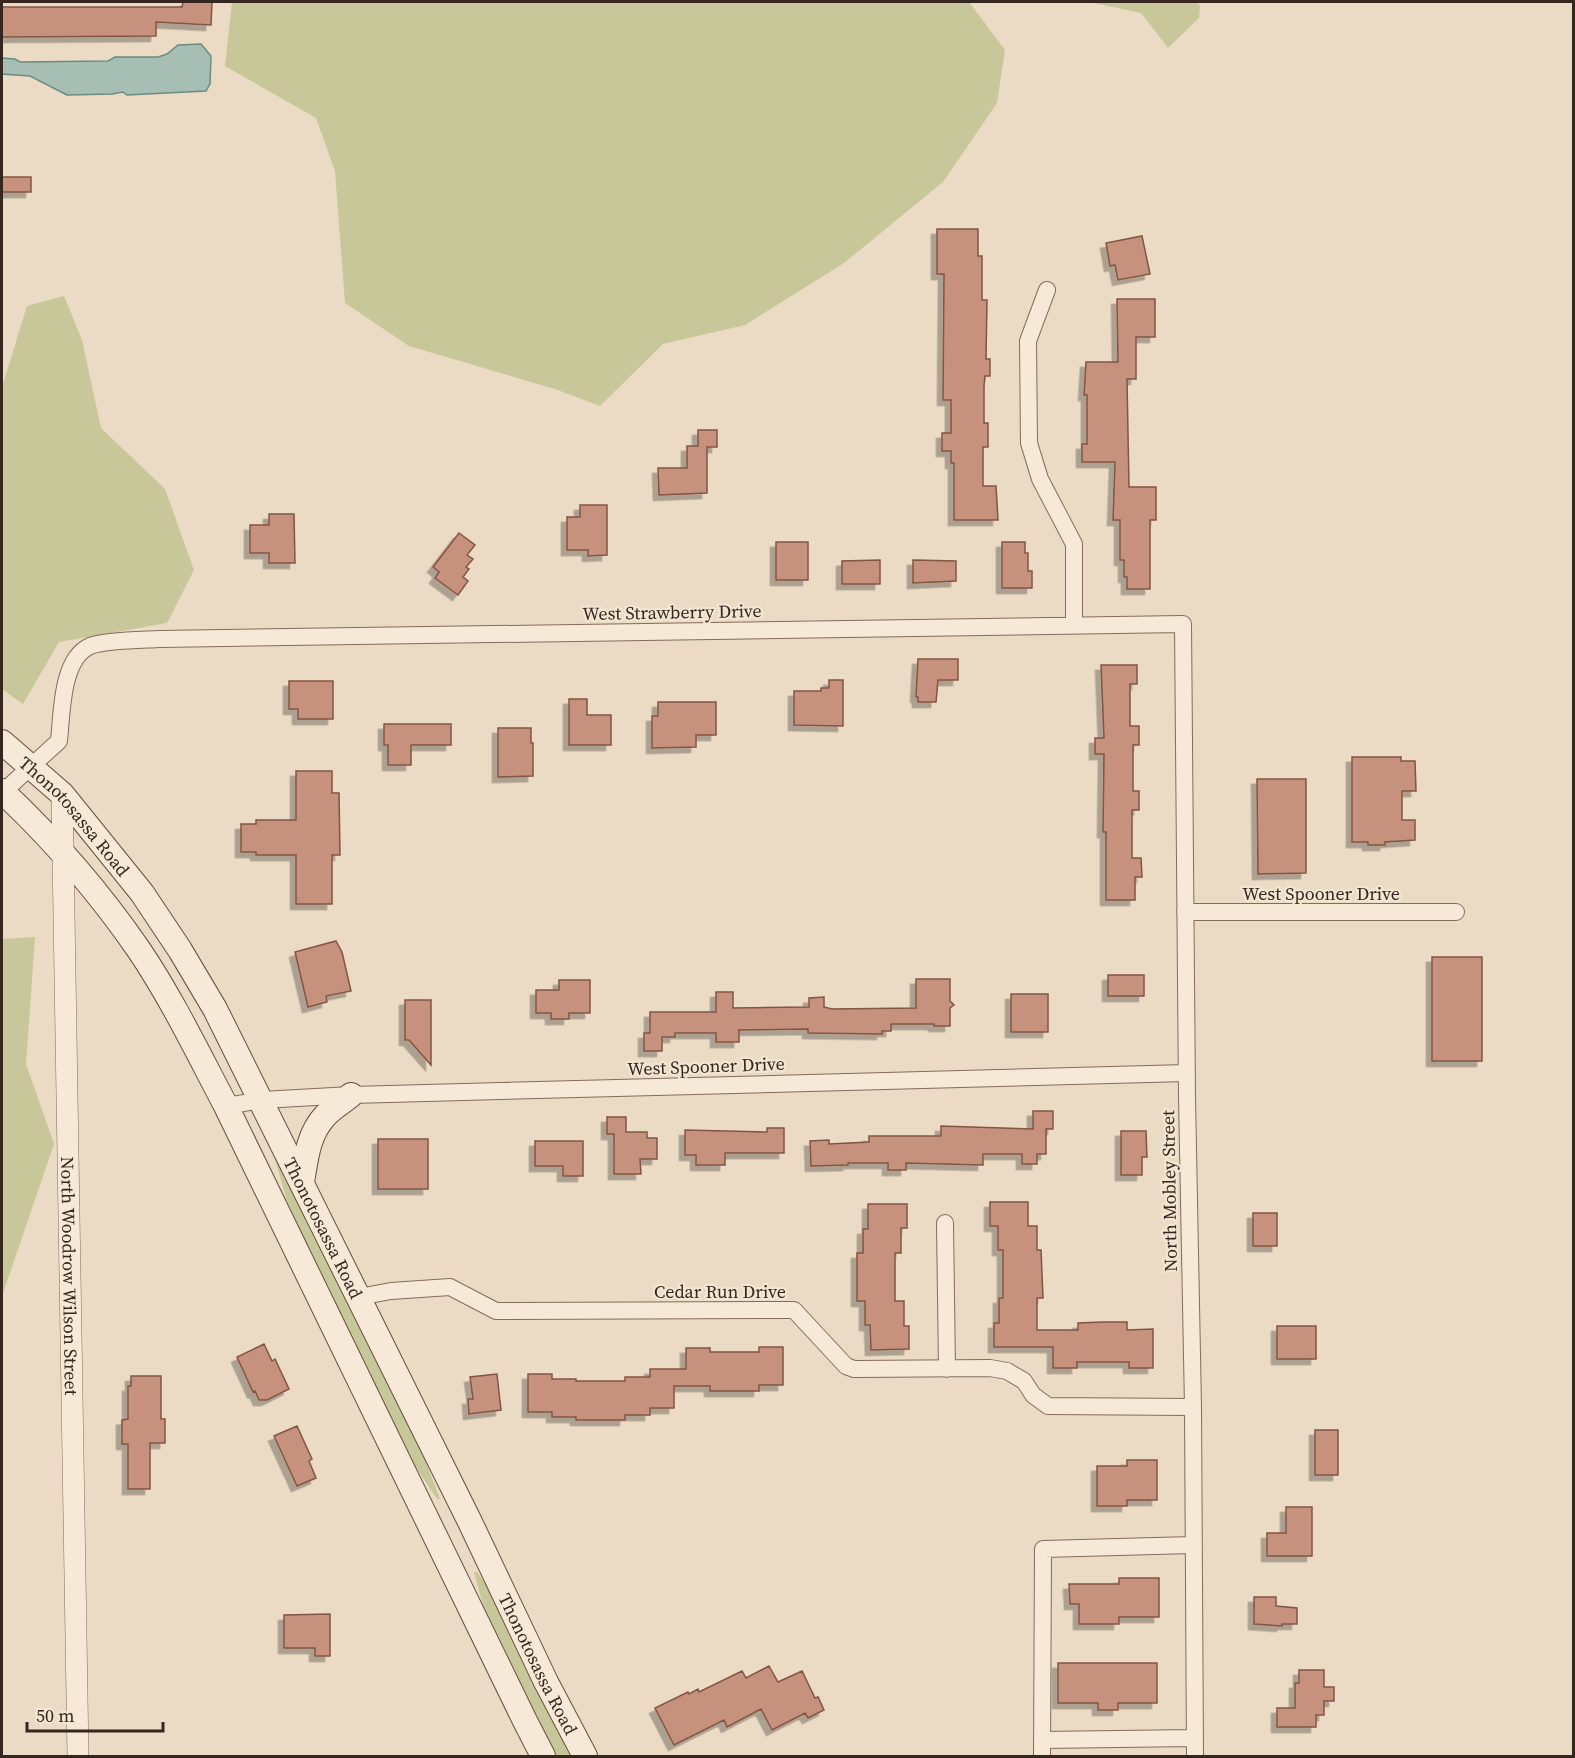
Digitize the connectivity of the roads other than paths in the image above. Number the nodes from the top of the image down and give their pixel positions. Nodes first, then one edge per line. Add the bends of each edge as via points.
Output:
1 (1047, 290) dead end
2 (1183, 624) joint
3 (1074, 625) junction
4 (2, 742) edge
5 (29, 766) junction
6 (2, 791) edge
7 (62, 794) junction
8 (64, 854) junction
9 (1185, 912) junction
10 (1456, 912) dead end
11 (1187, 1073) junction
12 (351, 1095) junction
13 (262, 1100) junction
14 (226, 1106) junction
15 (302, 1182) junction
16 (945, 1222) dead end
17 (359, 1298) junction
18 (947, 1369) junction
19 (1193, 1407) junction
20 (1193, 1545) junction
21 (1194, 1738) junction
22 (1042, 1748) edge
23 (78, 1756) edge
24 (543, 1756) edge
25 (585, 1756) edge
26 (1195, 1756) edge

1 - 3 street via 1028,341 1029,444 1040,478 1074,544
2 - 3 street, West Strawberry Drive
2 - 9 street, North Mobley Street
3 - 5 street, West Strawberry Drive via 160,639 90,646 71,666 59,741
4 - 5 main road, Thonotosassa Road
5 - 6 street
5 - 7 main road, Thonotosassa Road
6 - 8 main road, Thonotosassa Road
7 - 8 street, North Woodrow Wilson Street
7 - 13 main road, Thonotosassa Road via 142,892 180,950
8 - 14 main road, Thonotosassa Road via 139,951
8 - 23 street, North Woodrow Wilson Street
9 - 10 street, West Spooner Drive
9 - 11 street, North Mobley Street
11 - 12 street, West Spooner Drive
11 - 19 street, North Mobley Street
12 - 13 street, West Spooner Drive
12 - 15 main road via 325,1116 315,1131
13 - 14 street, West Spooner Drive
13 - 15 main road, Thonotosassa Road
14 - 24 main road, Thonotosassa Road
15 - 17 main road, Thonotosassa Road
16 - 18 street
17 - 18 street, Cedar Run Drive via 391,1291 450,1287 496,1311 794,1310 846,1366 863,1371
17 - 25 main road, Thonotosassa Road
18 - 19 street, Cedar Run Drive via 1007,1371 1024,1381 1033,1395 1048,1406
19 - 20 street, North Mobley Street
20 - 21 street, North Mobley Street
20 - 22 street via 1044,1550
21 - 22 street
21 - 26 street, North Mobley Street

